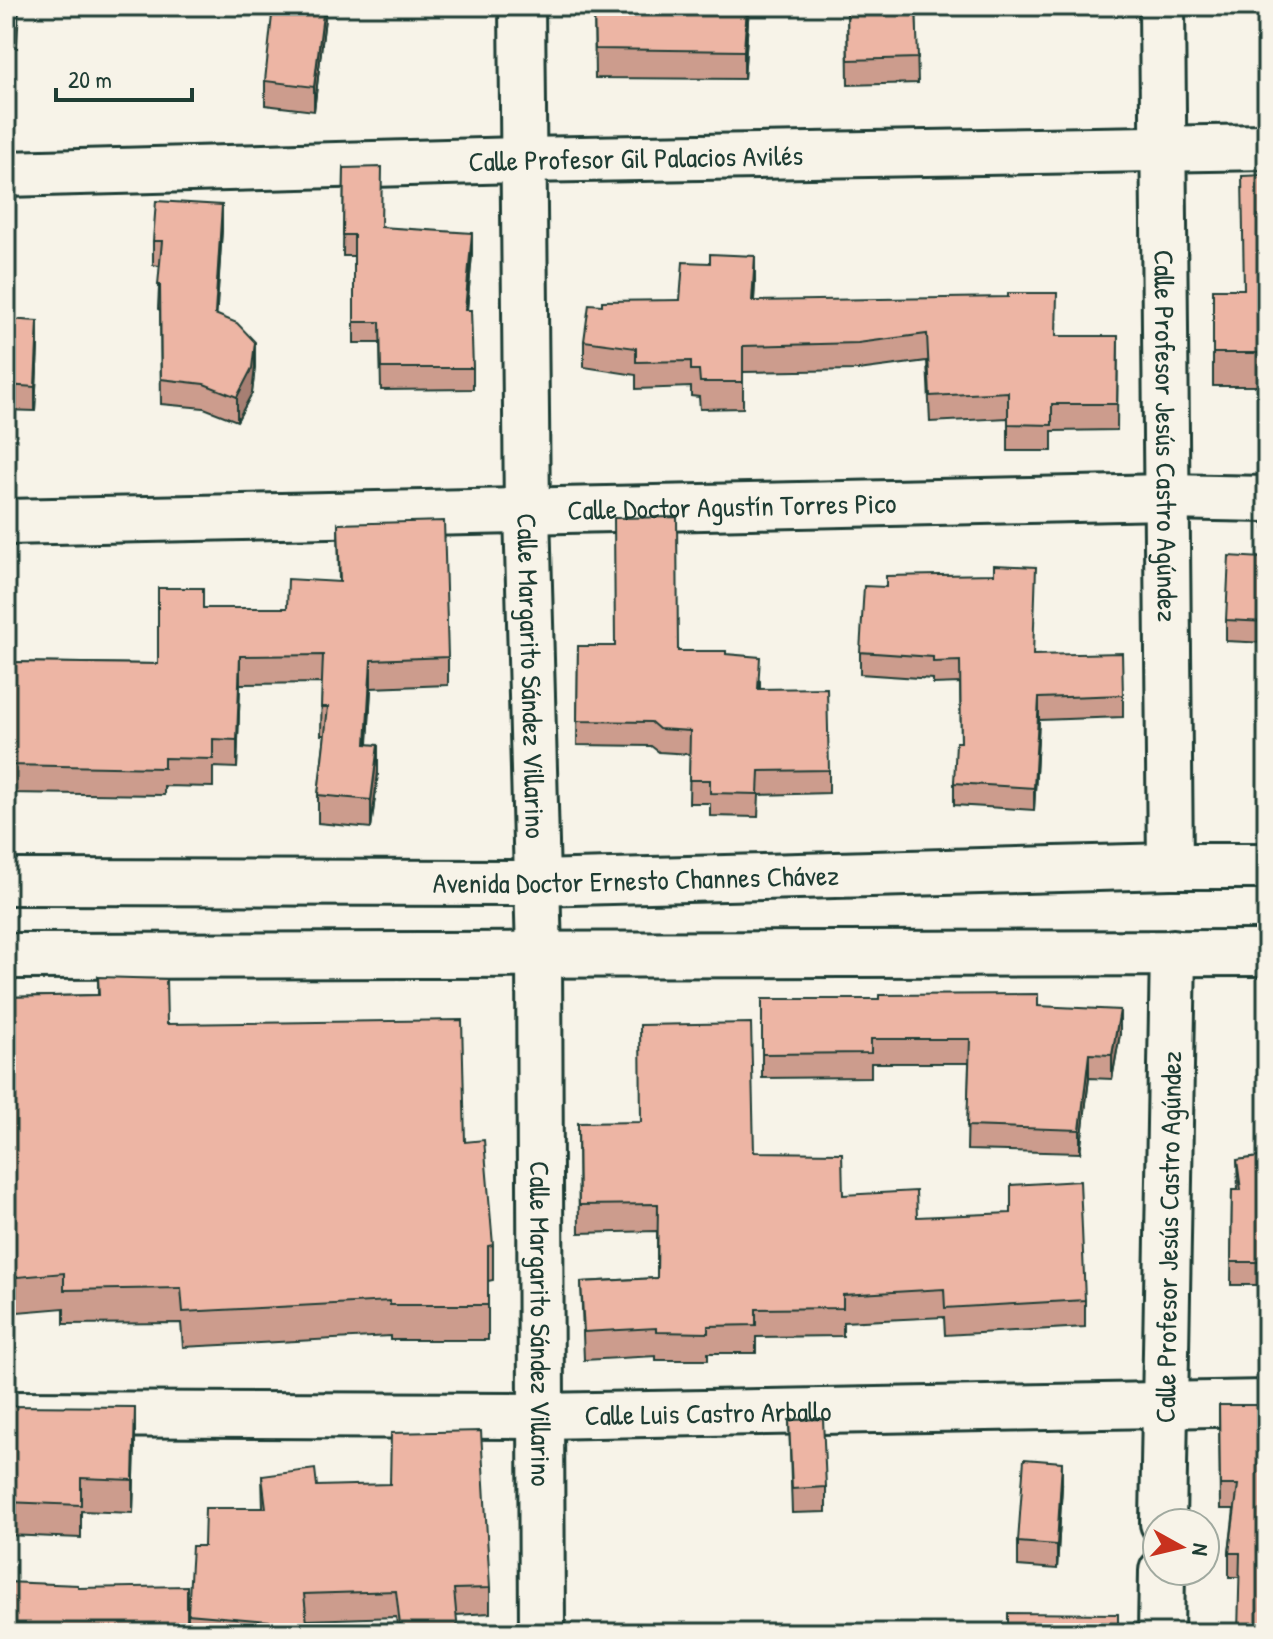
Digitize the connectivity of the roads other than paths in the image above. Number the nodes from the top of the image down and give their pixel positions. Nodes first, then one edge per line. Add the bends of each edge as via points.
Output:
1 (522, 6) edge
2 (1162, 6) edge
3 (1267, 147) edge
4 (1164, 149) junction
5 (523, 160) junction
6 (6, 174) edge
7 (1166, 497) junction
8 (1267, 499) edge
9 (527, 512) junction
10 (6, 522) edge
11 (1170, 866) junction
12 (1267, 866) edge
13 (6, 882) edge
14 (536, 883) junction
15 (1173, 952) junction
16 (539, 953) junction
17 (1267, 953) edge
18 (6, 956) edge
19 (1267, 1403) edge
20 (1165, 1404) junction
21 (6, 1414) edge
22 (540, 1416) junction
23 (1163, 1507) edge
24 (1162, 1587) edge
25 (542, 1633) edge
26 (1161, 1633) edge

1 - 5 street, Calle Margarito Sández Villarino
2 - 4 street, Calle Profesor Jesús Castro Agúndez
3 - 4 street, Calle Profesor Gil Palacios Avilés
4 - 5 street, Calle Profesor Gil Palacios Avilés
4 - 7 street, Calle Profesor Jesús Castro Agúndez
5 - 6 street, Calle Profesor Gil Palacios Avilés
5 - 9 street, Calle Margarito Sández Villarino
7 - 8 street, Calle Doctor Agustín Torres Pico
7 - 9 street, Calle Doctor Agustín Torres Pico
7 - 11 street, Calle Profesor Jesús Castro Agúndez
9 - 10 street, Calle Doctor Agustín Torres Pico
9 - 14 street, Calle Margarito Sández Villarino
11 - 12 street, Avenida Doctor Ernesto Channes Chávez
11 - 14 street, Avenida Doctor Ernesto Channes Chávez
13 - 14 street, Avenida Doctor Ernesto Channes Chávez
14 - 16 street, Calle Margarito Sández Villarino
15 - 16 street
15 - 17 street
15 - 20 street, Calle Profesor Jesús Castro Agúndez
16 - 18 street
16 - 22 street, Calle Margarito Sández Villarino
19 - 20 street, Calle Luis Castro Arballo
20 - 22 street, Calle Luis Castro Arballo
20 - 23 street, Calle Profesor Jesús Castro Agúndez
21 - 22 street, Calle Luis Castro Arballo
22 - 25 street, Calle Margarito Sández Villarino
24 - 26 street

